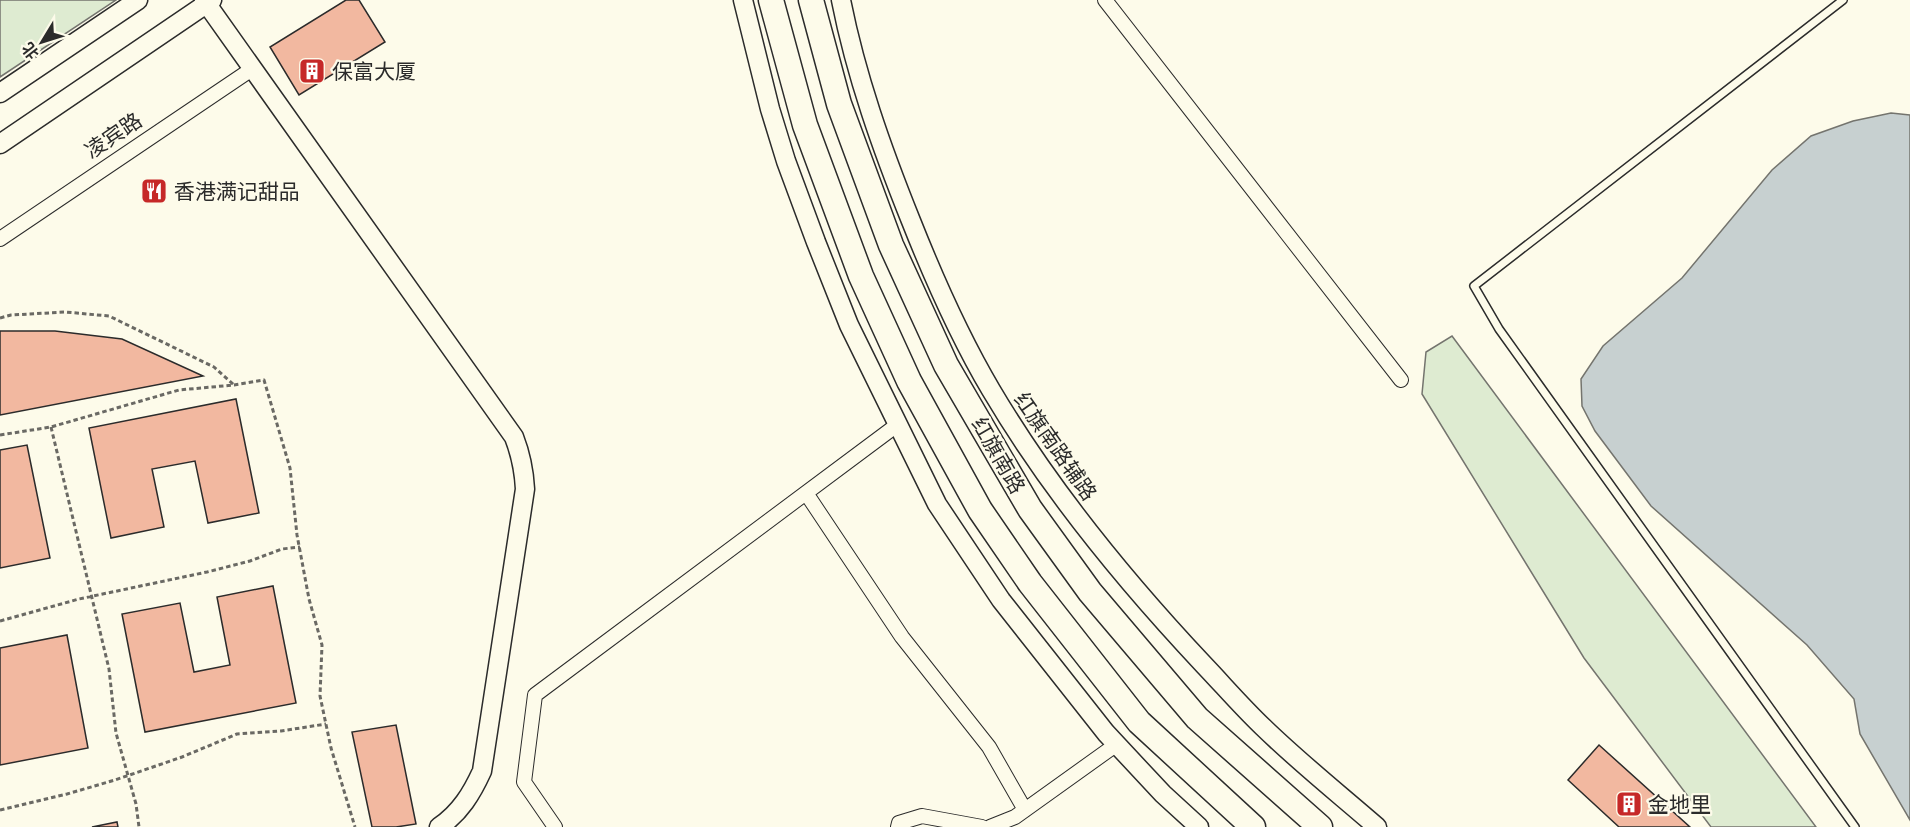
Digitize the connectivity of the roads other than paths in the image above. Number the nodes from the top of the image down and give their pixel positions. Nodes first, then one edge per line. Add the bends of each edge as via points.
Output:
1 (138, 0) edge
2 (743, 0) edge
3 (771, 0) edge
4 (811, 0) edge
5 (841, 0) edge
6 (1105, 0) edge
7 (1843, 0) edge
8 (207, 1) edge
9 (252, 69) junction
10 (0, 93) edge
11 (0, 144) edge
12 (0, 239) edge
13 (1401, 380) dead end
14 (897, 425) junction
15 (806, 493) junction
16 (1117, 744) junction
17 (1025, 810) junction
18 (998, 825) edge
19 (439, 827) edge
20 (555, 827) edge
21 (898, 827) edge
22 (982, 827) edge
23 (1199, 827) edge
24 (1253, 827) edge
25 (1320, 827) edge
26 (1377, 827) edge
27 (1855, 827) edge

1 - 10 main road
2 - 14 main road via 786,161 849,326
3 - 24 highway, 红旗南路 via 791,79 844,232 909,381 980,510 1030,583 1139,723
4 - 25 highway, 红旗南路 via 859,164 918,309 1030,509 1090,592 1197,718
5 - 26 main road, 红旗南路辅路 via 861,84 926,261 960,334 1018,433 1102,548 1170,629 1263,727
6 - 13 street
7 - 27 lane via 1474,286 1499,329
8 - 9 main road
8 - 11 main road
9 - 12 street, 凌宾路
9 - 19 main road via 514,437 524,467 525,489 482,771 473,791
14 - 15 street
14 - 16 main road via 937,504 1001,600
15 - 17 street via 902,637 989,747
15 - 20 street via 535,695 524,782
16 - 17 street
16 - 23 main road via 1162,794
17 - 18 street
21 - 22 street via 899,823 922,816

